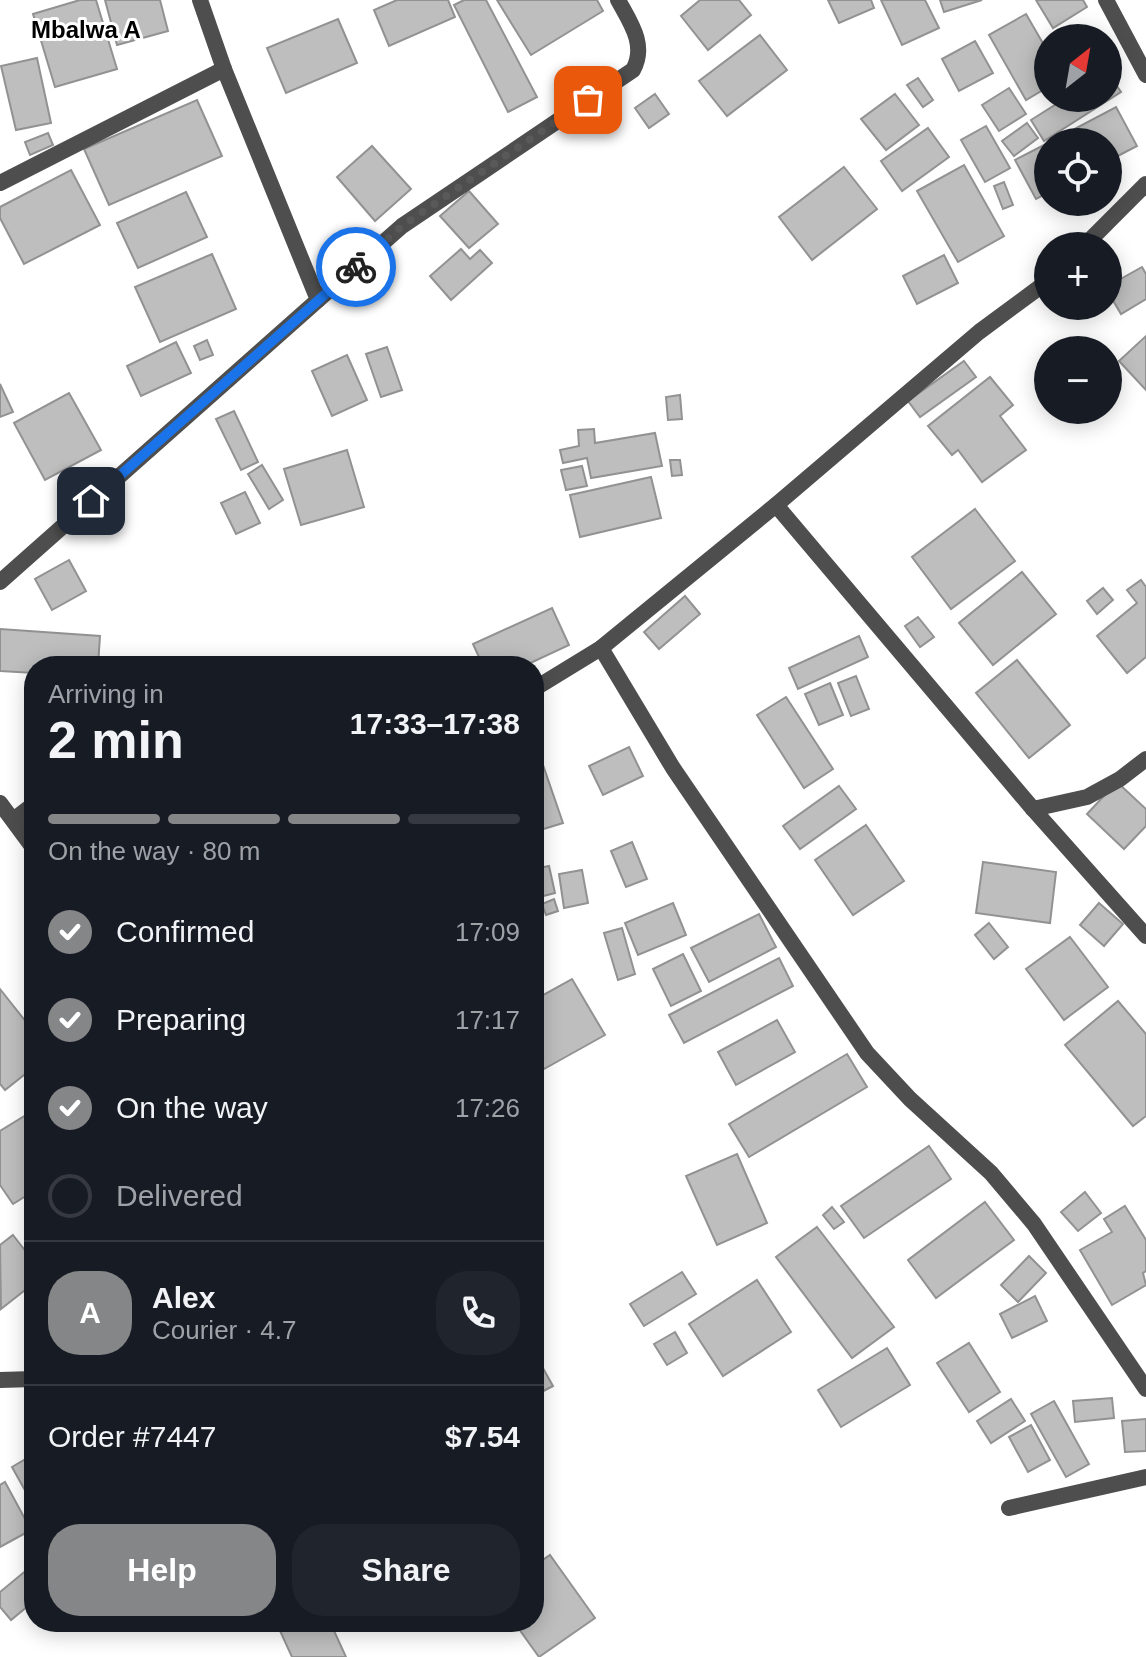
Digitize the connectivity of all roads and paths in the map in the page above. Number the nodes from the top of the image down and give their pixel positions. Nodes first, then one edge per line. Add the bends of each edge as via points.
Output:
1 (200, 0) edge
2 (618, 0) edge
3 (1106, 0) edge
4 (224, 69) junction
5 (1146, 75) edge
6 (0, 183) edge
7 (1146, 184) edge
8 (1098, 232) edge
9 (1034, 291) edge
10 (318, 300) junction
11 (776, 505) junction
12 (0, 582) edge
13 (601, 648) junction
14 (544, 683) edge
15 (1146, 759) edge
16 (0, 803) edge
17 (1033, 809) junction
18 (24, 812) edge
19 (13, 820) junction
20 (24, 835) edge
21 (1146, 936) edge
22 (24, 1379) edge
23 (0, 1380) edge
24 (1146, 1389) edge
25 (1146, 1477) edge
26 (1009, 1508) dead end

1 - 4 street
2 - 10 street via 639,49 633,70 402,226
3 - 5 street
4 - 6 street
4 - 10 street
7 - 8 street
9 - 11 street
10 - 12 street
11 - 13 street
11 - 17 street
13 - 14 street
13 - 24 street via 673,768 867,1053 1027,1215
15 - 17 street via 1087,797
16 - 19 street
17 - 21 street
18 - 19 street
19 - 20 street
22 - 23 street
25 - 26 street

